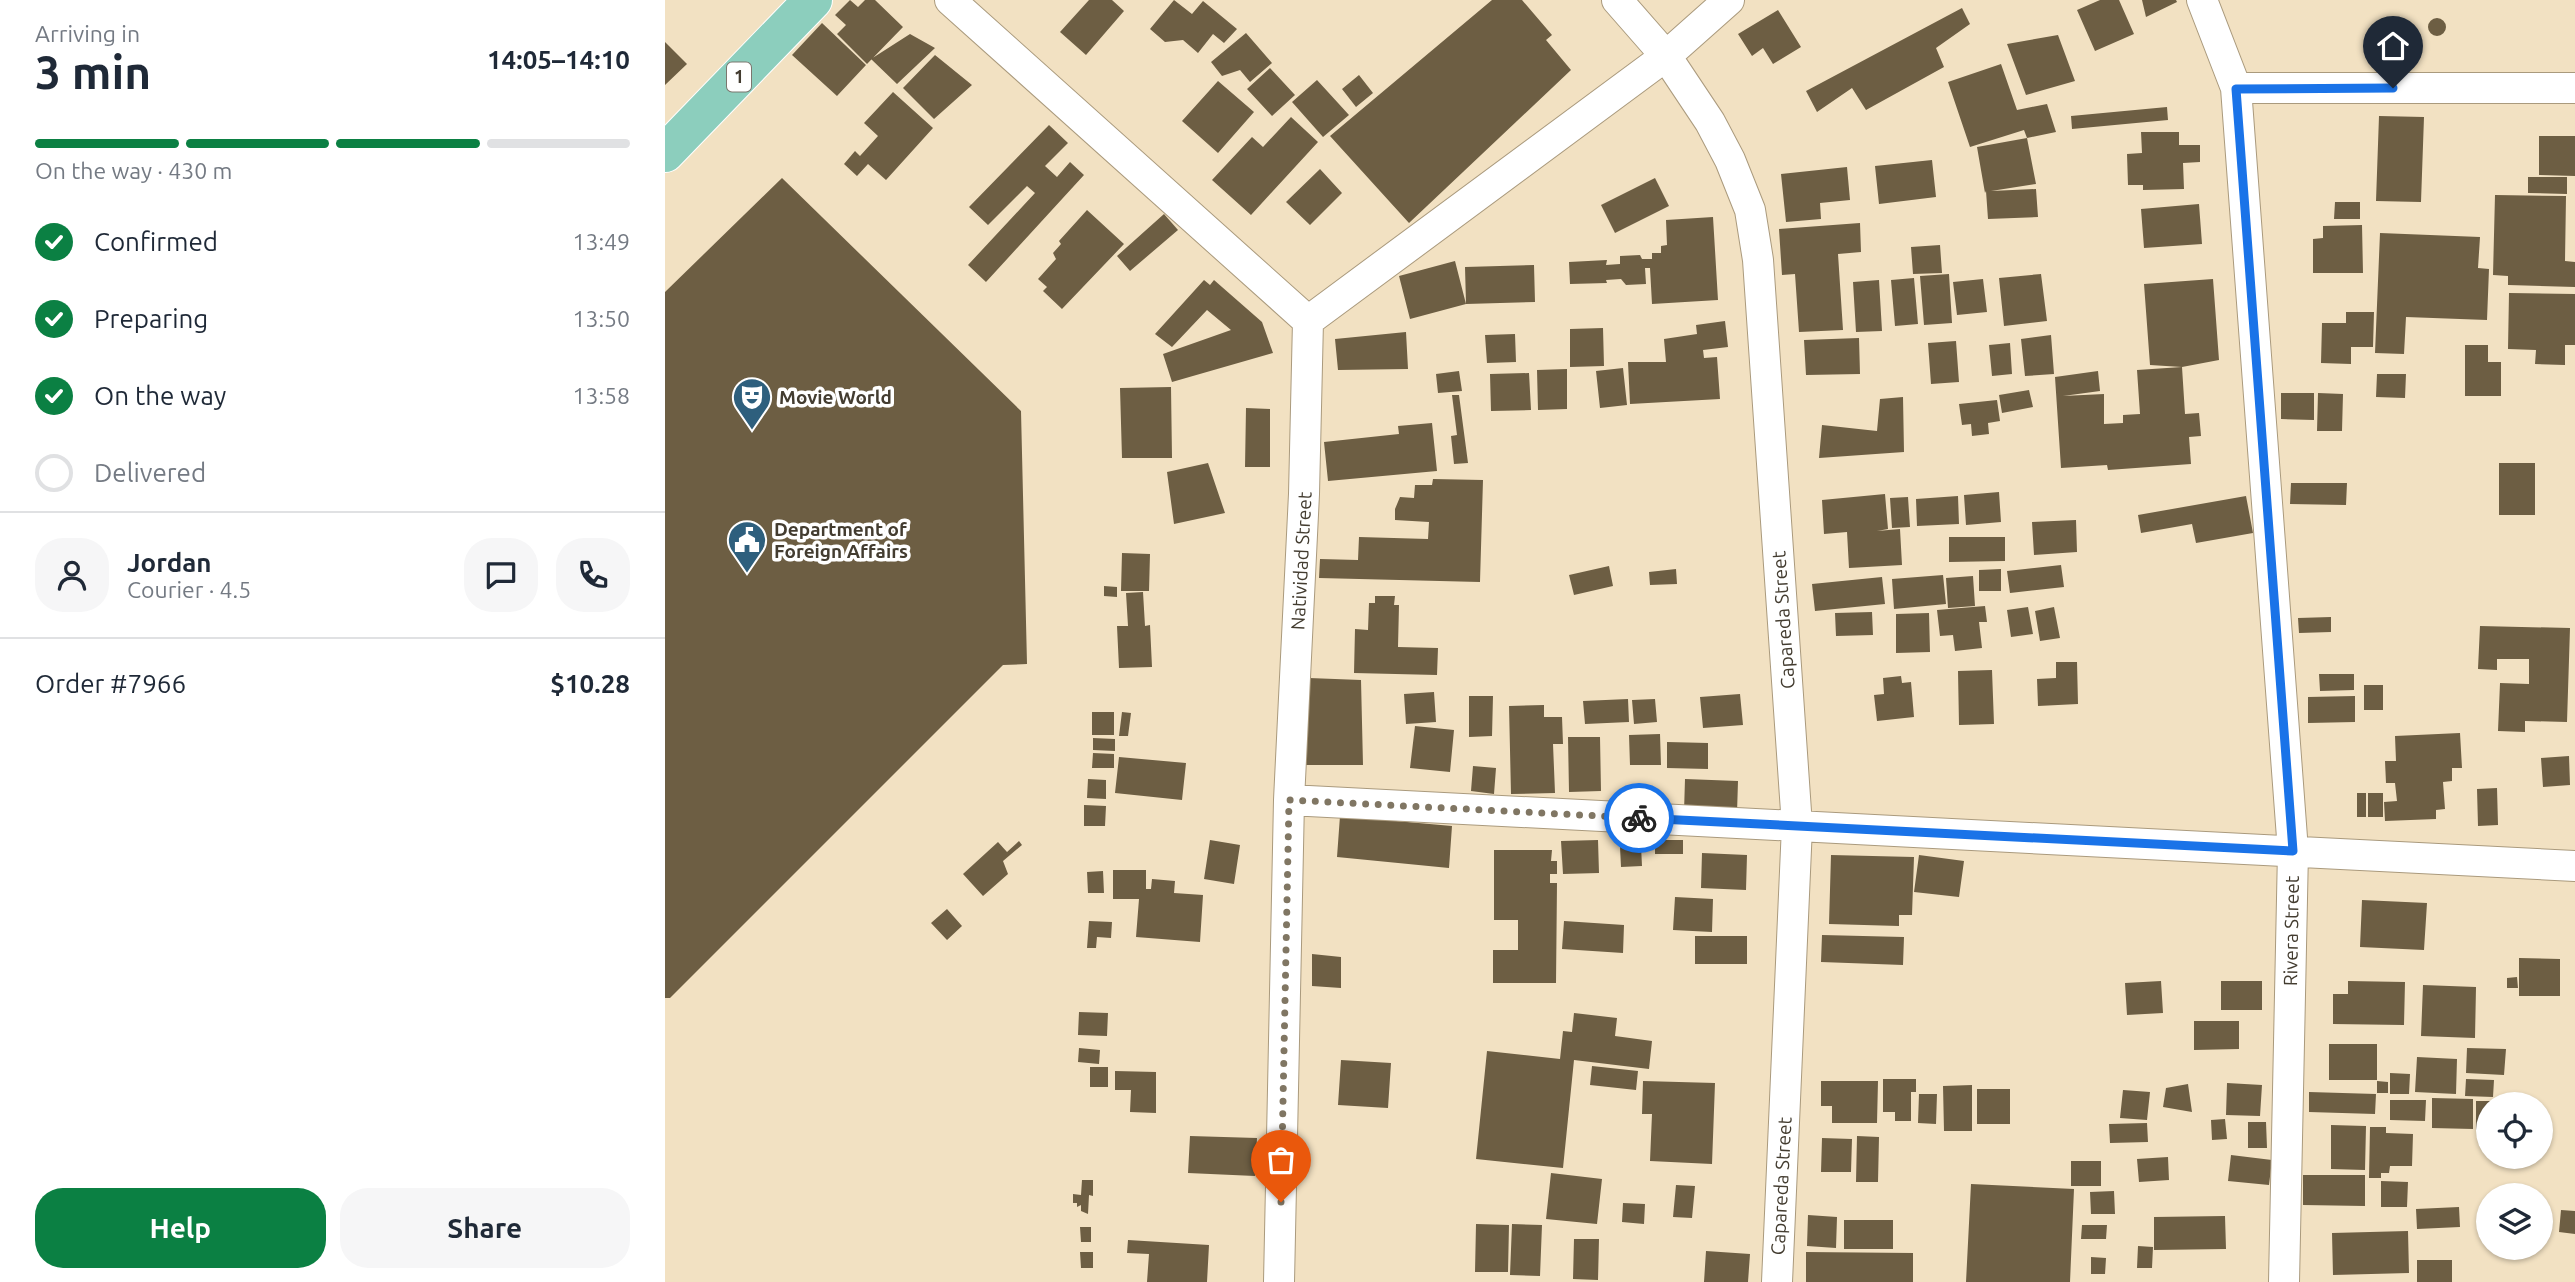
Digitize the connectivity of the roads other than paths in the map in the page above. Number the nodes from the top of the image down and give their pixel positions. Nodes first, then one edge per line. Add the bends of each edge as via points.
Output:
1 (813, 0) edge
2 (950, 0) edge
3 (1616, 0) edge
4 (1729, 0) edge
5 (2202, 0) edge
6 (1667, 56) junction
7 (2575, 88) edge
8 (2236, 89) junction
9 (665, 153) edge
10 (1308, 321) junction
11 (1289, 800) junction
12 (1797, 827) junction
13 (2293, 851) junction
14 (2575, 866) edge
15 (1279, 1282) edge
16 (1777, 1282) edge
17 (2284, 1282) edge

1 - 9 main road, 1
2 - 10 street
3 - 6 street, Capareda Street
4 - 6 street
5 - 8 street, Rivera Street
6 - 10 street
6 - 12 street, Capareda Street via 1710,122 1750,211 1758,260
7 - 8 street
8 - 13 street, Rivera Street
10 - 11 street, Natividad Street
11 - 12 street
11 - 15 street, Natividad Street
12 - 13 street
12 - 16 street, Capareda Street
13 - 14 street
13 - 17 street, Rivera Street

